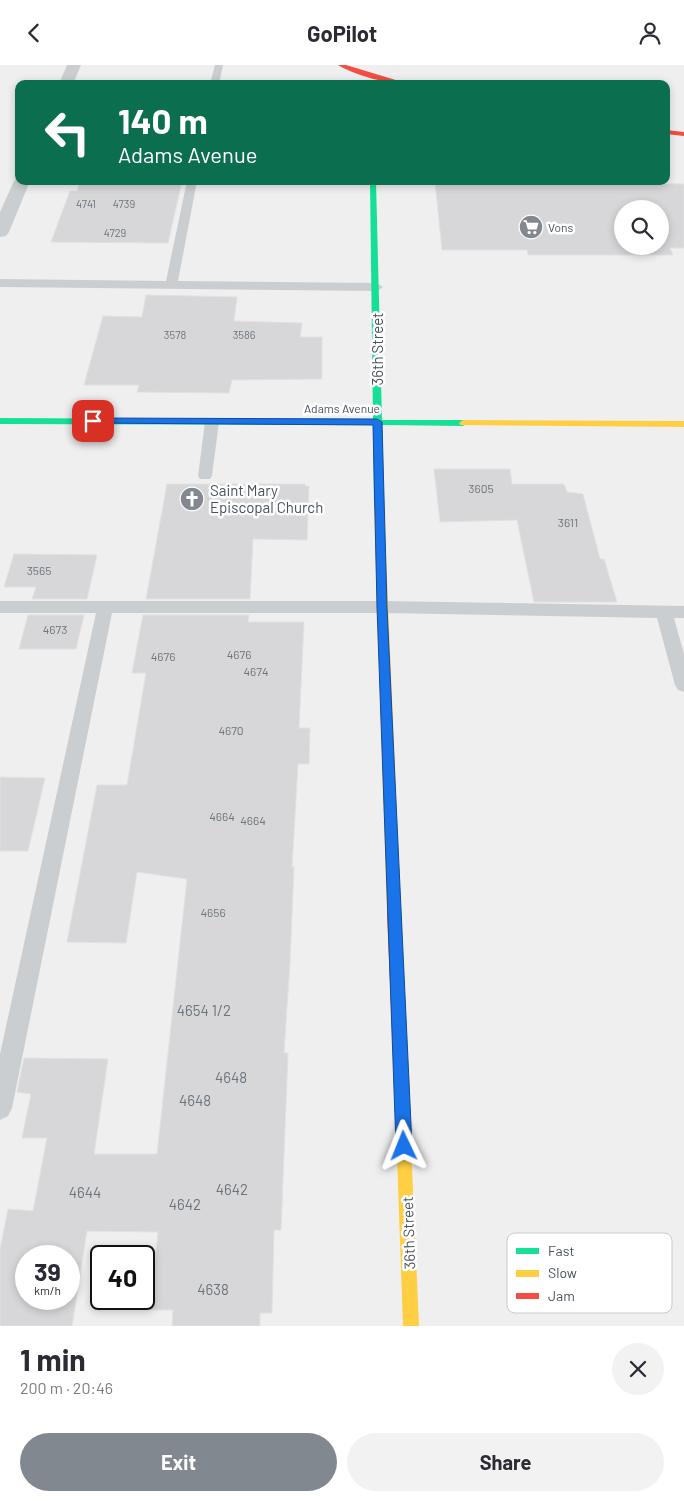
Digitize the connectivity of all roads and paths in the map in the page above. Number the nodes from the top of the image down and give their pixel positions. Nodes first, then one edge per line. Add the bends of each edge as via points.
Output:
1 (74, 65) edge
2 (219, 65) edge
3 (341, 65) edge
4 (68, 80) edge
5 (215, 80) edge
6 (378, 80) edge
7 (670, 132) edge
8 (684, 134) edge
9 (20, 185) edge
10 (191, 185) edge
11 (373, 185) edge
12 (0, 232) edge
13 (0, 283) edge
14 (171, 286) junction
15 (378, 287) junction
16 (0, 421) edge
17 (212, 422) junction
18 (377, 422) junction
19 (684, 423) edge
20 (206, 476) dead end
21 (0, 607) edge
22 (382, 607) junction
23 (105, 608) junction
24 (664, 612) junction
25 (684, 612) edge
26 (684, 685) edge
27 (0, 1108) edge
28 (412, 1326) edge

1 - 4 street
2 - 5 lane
3 - 6 street
7 - 8 street
9 - 12 street
10 - 14 lane
11 - 15 street, 36th Street
13 - 14 lane
14 - 15 lane
15 - 18 street, 36th Street
16 - 17 street, Adams Avenue
17 - 18 street, Adams Avenue
17 - 20 lane
18 - 19 street, Adams Avenue
18 - 22 street, 36th Street
21 - 23 lane
22 - 23 lane
22 - 24 lane
22 - 28 street, 36th Street
23 - 27 lane
24 - 25 lane
24 - 26 lane

